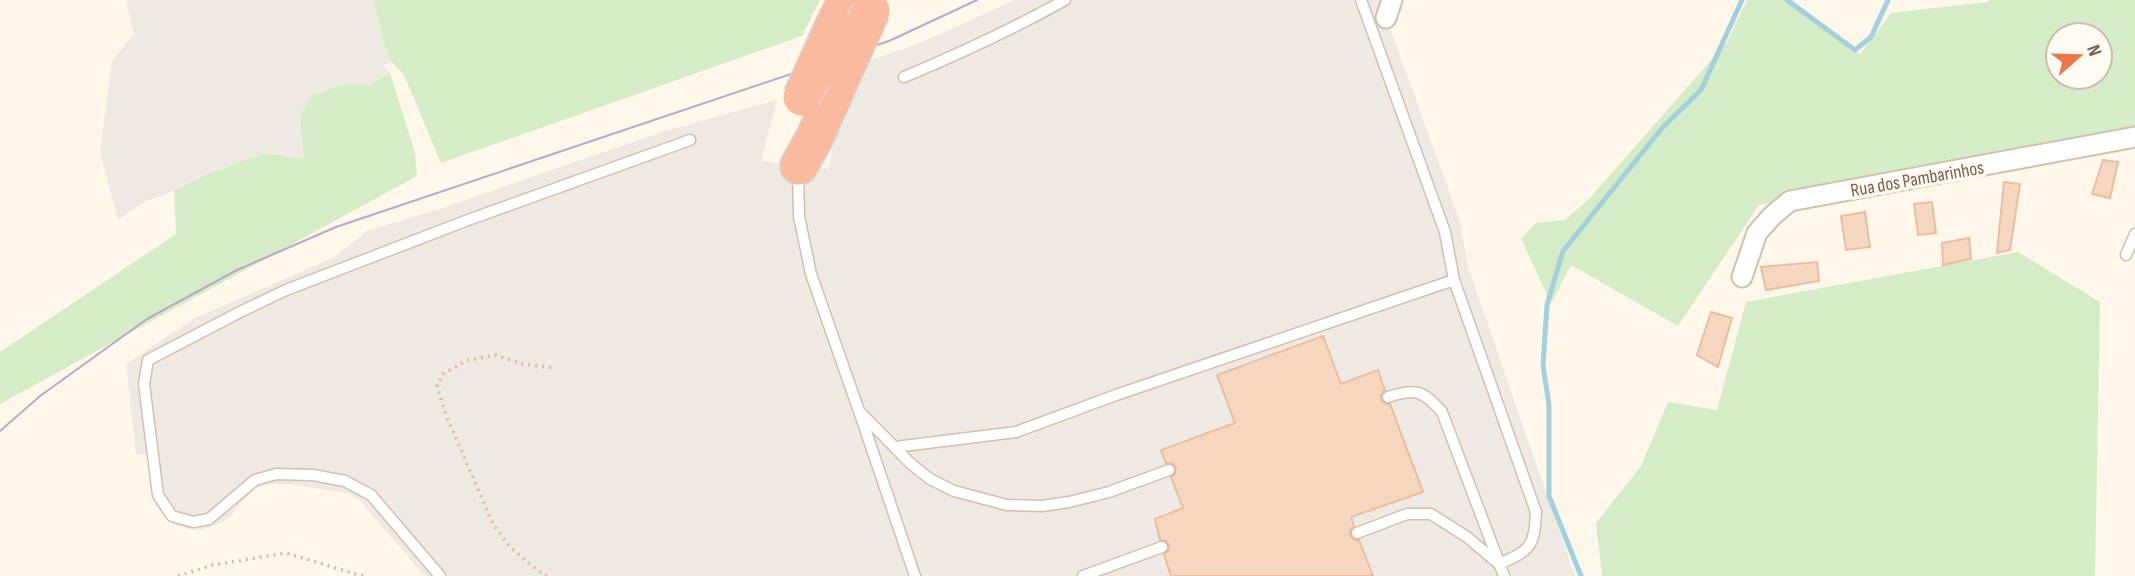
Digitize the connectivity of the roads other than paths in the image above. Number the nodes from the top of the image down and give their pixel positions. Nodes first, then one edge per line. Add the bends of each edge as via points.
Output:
1 (1065, 0) edge
2 (1361, 0) edge
3 (857, 10) edge
4 (1382, 12) edge
5 (904, 77) dead end
6 (2135, 137) edge
7 (690, 140) dead end
8 (799, 166) junction
9 (2135, 234) edge
10 (2126, 255) dead end
11 (1742, 277) dead end
12 (1454, 280) junction
13 (1388, 397) dead end
14 (859, 411) junction
15 (895, 447) junction
16 (1169, 470) dead end
17 (1357, 533) dead end
18 (1162, 547) dead end
19 (1499, 564) junction
20 (916, 575) edge
21 (440, 576) edge
22 (1083, 576) edge
23 (1504, 576) edge

1 - 5 lane
2 - 4 lane
3 - 8 highway, bridge via 842,75
3 - 8 highway, bridge via 802,97 790,135
4 - 12 lane via 1446,232
6 - 11 street, Rua dos Pambarinhos via 1790,201 1757,233
7 - 21 lane via 286,290 148,360 144,384 158,495 172,516 192,522 209,519 255,480 276,474 345,481 371,495
8 - 14 lane via 799,216 811,274
9 - 10 lane
12 - 15 lane via 1016,432
12 - 19 lane via 1536,512 1535,539 1522,554
13 - 19 lane via 1420,393 1442,412
14 - 15 lane
14 - 20 lane
15 - 16 lane via 930,479 954,491 1007,505 1069,502
17 - 19 lane via 1407,514 1431,514
18 - 22 lane
19 - 23 lane

